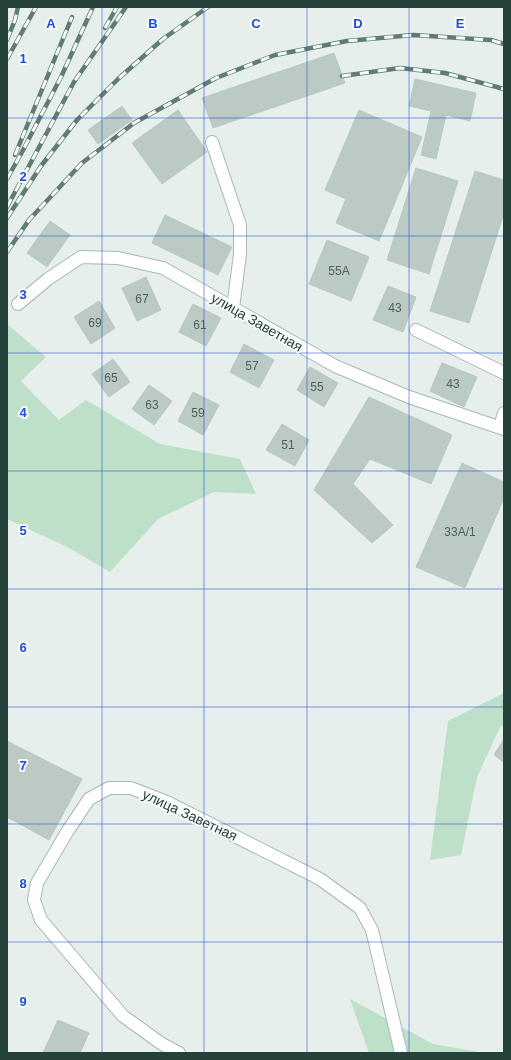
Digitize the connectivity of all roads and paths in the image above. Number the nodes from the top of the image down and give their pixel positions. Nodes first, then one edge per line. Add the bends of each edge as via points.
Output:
1 (212, 142) dead end
2 (18, 304) dead end
3 (233, 308) junction
4 (416, 330) dead end
5 (504, 373) edge
6 (504, 413) edge
7 (502, 428) edge
8 (179, 1053) edge
9 (401, 1053) edge

1 - 3 street via 240,225 240,254
2 - 3 street, улица Заветная via 48,279 81,258 118,258 163,268
3 - 7 street, улица Заветная via 335,366 409,397
4 - 5 street
6 - 7 street
8 - 9 street, улица Заветная via 123,1016 41,920 34,900 37,883 89,799 109,788 131,788 167,802 320,878 360,908 372,930

